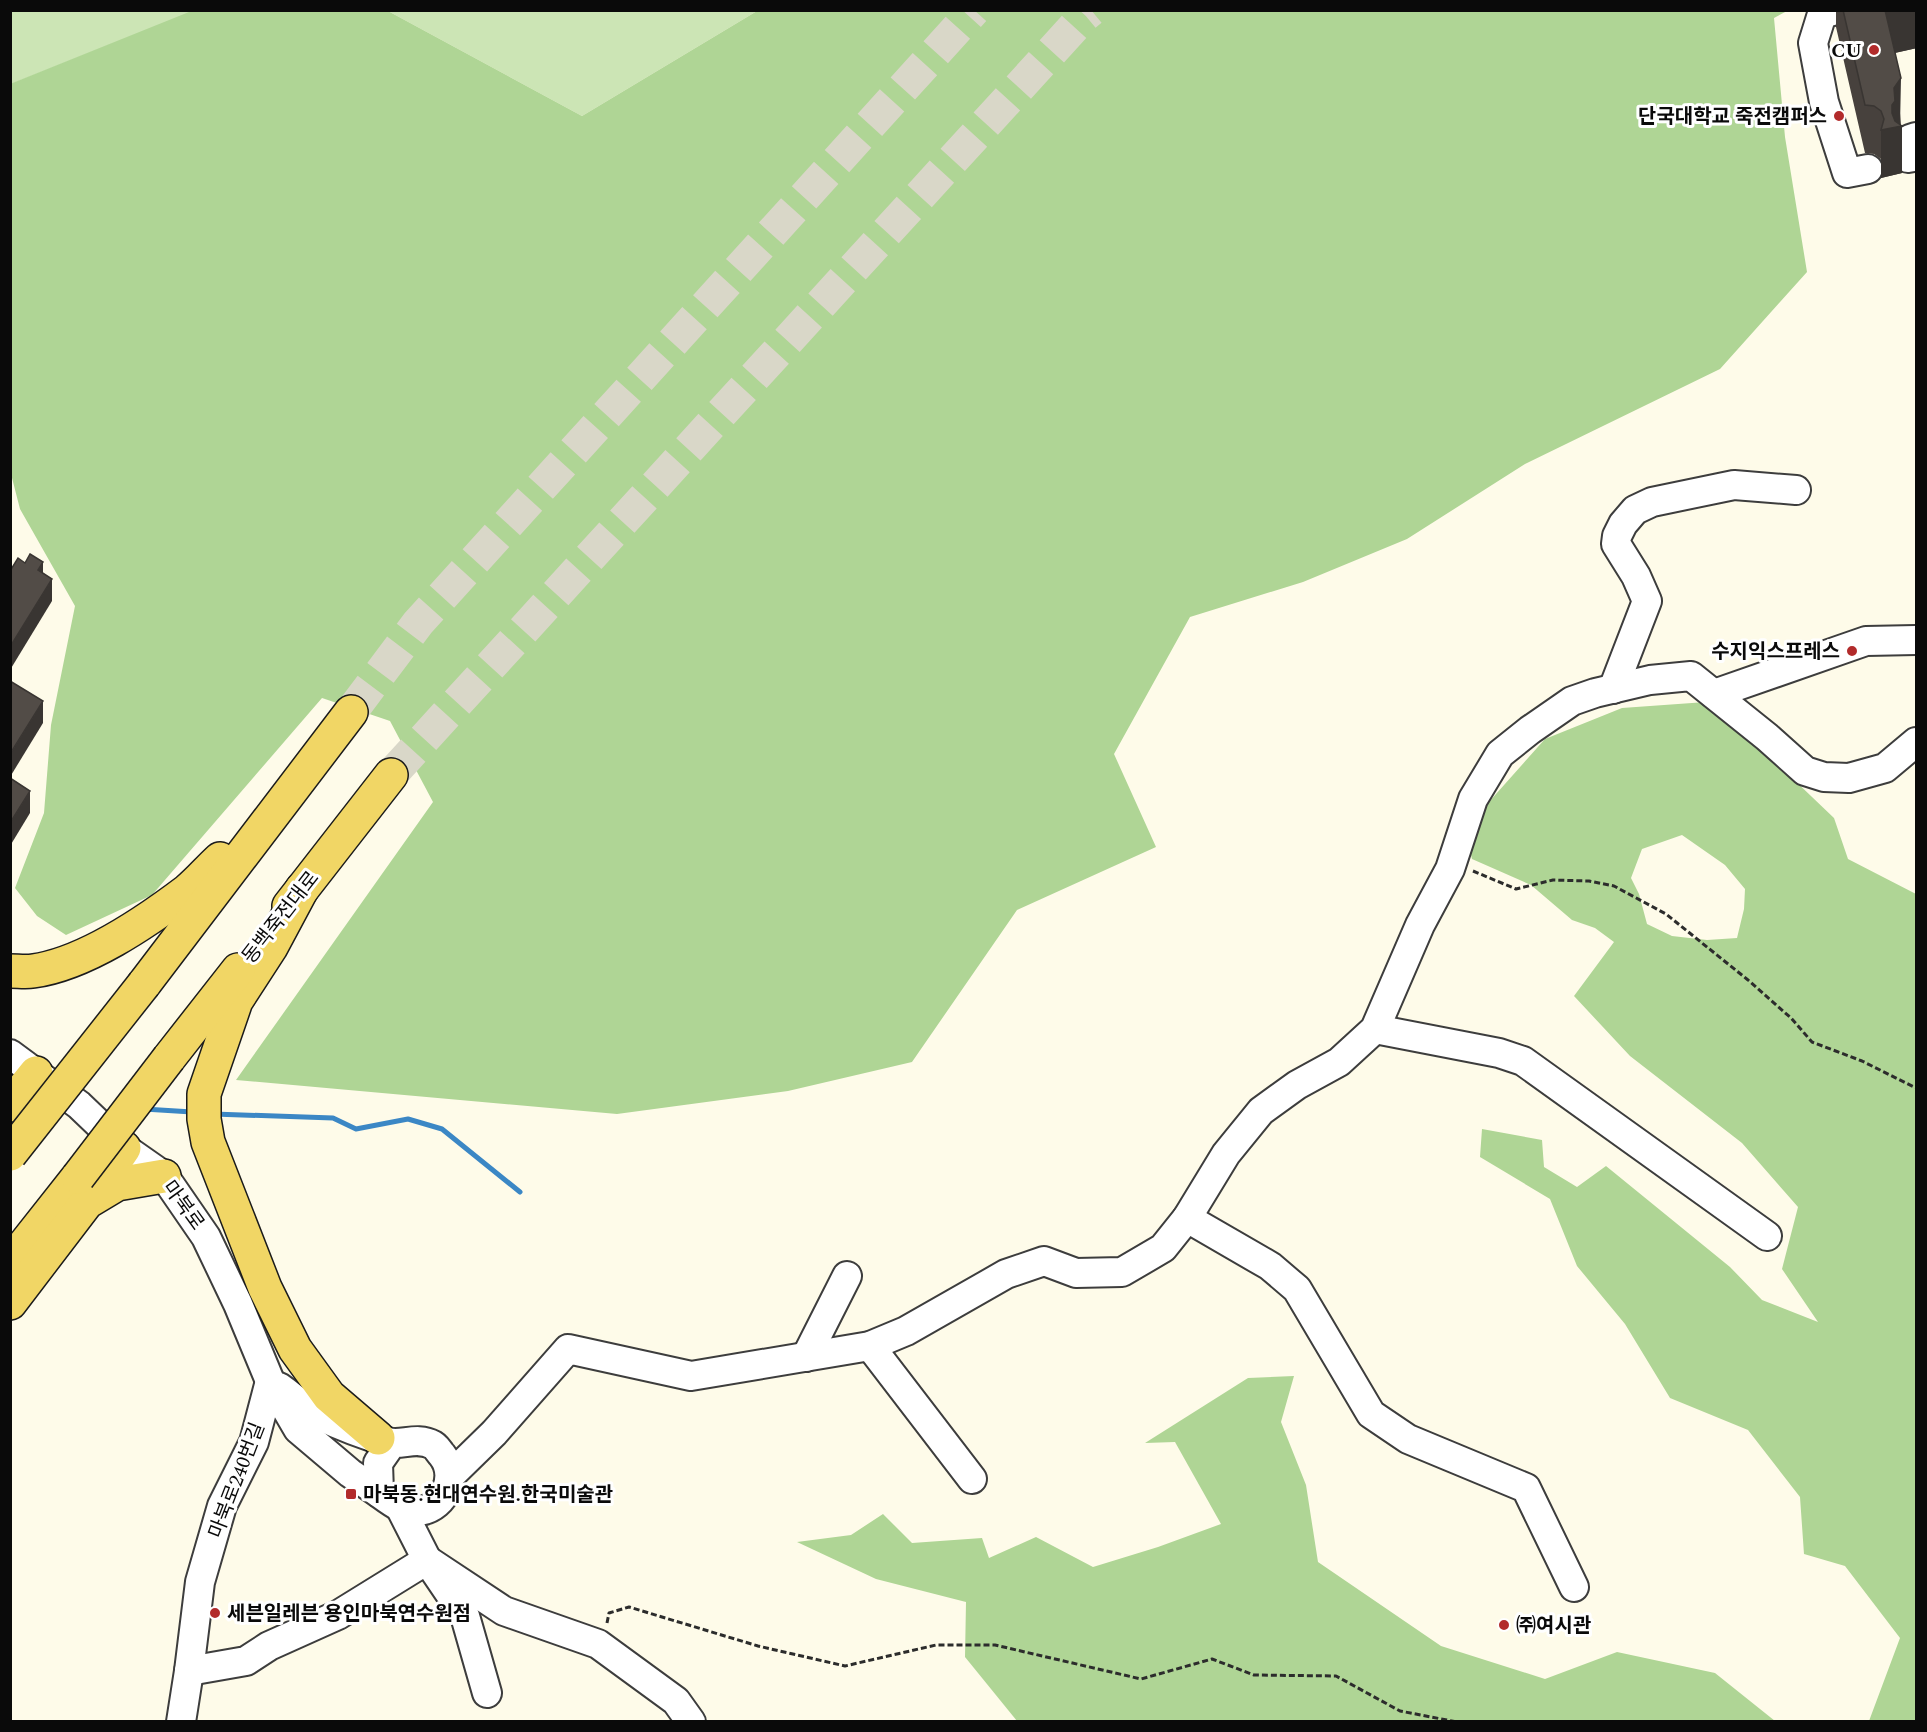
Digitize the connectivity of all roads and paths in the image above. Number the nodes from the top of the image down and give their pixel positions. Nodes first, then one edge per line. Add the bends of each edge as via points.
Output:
1 (1836, 10) edge
2 (1868, 169) dead end
3 (1796, 490) dead end
4 (1917, 640) edge
5 (1613, 689) junction
6 (1714, 694) junction
7 (351, 712) tunnel mouth
8 (1917, 742) edge
9 (391, 775) tunnel mouth
10 (286, 800) junction
11 (1452, 862) junction
12 (302, 889) junction
13 (10, 971) edge
14 (1375, 1029) junction
15 (23, 1063) edge
16 (1917, 1088) edge
17 (10, 1105) edge
18 (123, 1148) junction
19 (10, 1154) edge
20 (164, 1176) junction
21 (82, 1189) junction
22 (1187, 1218) junction
23 (1767, 1236) dead end
24 (10, 1263) edge
25 (847, 1276) dead end
26 (10, 1303) edge
27 (870, 1346) junction
28 (806, 1357) junction
29 (270, 1381) junction
30 (385, 1441) junction
31 (451, 1474) junction
32 (972, 1479) dead end
33 (389, 1500) junction
34 (427, 1560) junction
35 (1574, 1587) dead end
36 (602, 1647) junction
37 (189, 1671) junction
38 (487, 1693) dead end
39 (181, 1722) edge
40 (691, 1722) edge
41 (1457, 1722) edge

1 - 2 street via 1822,14 1813,43 1824,102 1847,173
3 - 5 street via 1734,485 1652,502 1635,510 1623,524 1616,544 1647,601
4 - 6 street via 1866,641
5 - 6 street via 1691,676
5 - 11 street via 1572,701 1500,754 1473,799
6 - 8 street via 1804,771 1824,777 1849,778 1885,768
7 - 10 main road
9 - 12 main road, 동백죽전대로
10 - 13 main road via 188,889 139,925 68,962 33,971
10 - 19 main road, bridge
11 - 14 street
11 - 16 path via 1516,889 1553,880 1614,886 1666,914 1748,980 1812,1042
12 - 21 main road, 동백죽전대로, bridge via 169,1058
12 - 30 main road via 236,1001 204,1094 207,1142 295,1349 329,1396
14 - 22 street via 1340,1062 1297,1085 1261,1111 1226,1154
14 - 23 street via 1523,1061
15 - 17 main road
15 - 18 street, 마북로 via 79,1105
18 - 20 street, 마북로
18 - 21 main road
20 - 21 main road
20 - 29 street, 마북로 via 206,1237
21 - 24 main road
21 - 26 main road
22 - 27 street via 1163,1248 1122,1272 1076,1273 1044,1261 1006,1274 906,1331
22 - 35 street via 1270,1266 1297,1288 1371,1414 1408,1438 1526,1488
25 - 28 street
27 - 28 street
27 - 32 street
28 - 31 street via 691,1376 568,1349 494,1433
29 - 30 street via 319,1416
29 - 33 street, 마북로 via 298,1429
29 - 37 street, 마북로240번길 via 254,1442 222,1506 200,1582
30 - 31 street via 413,1440 434,1445
30 - 33 street via 378,1463
31 - 33 street via 447,1490 435,1506 418,1511
33 - 34 street
34 - 36 street via 504,1611
34 - 37 street via 338,1615 246,1661
34 - 38 street via 465,1616
36 - 40 street via 675,1701
36 - 41 path via 609,1614 629,1606 758,1646 845,1666 936,1645 995,1646 1141,1679 1212,1659 1254,1676 1336,1676 1400,1712
37 - 39 street, 마북로240번길

